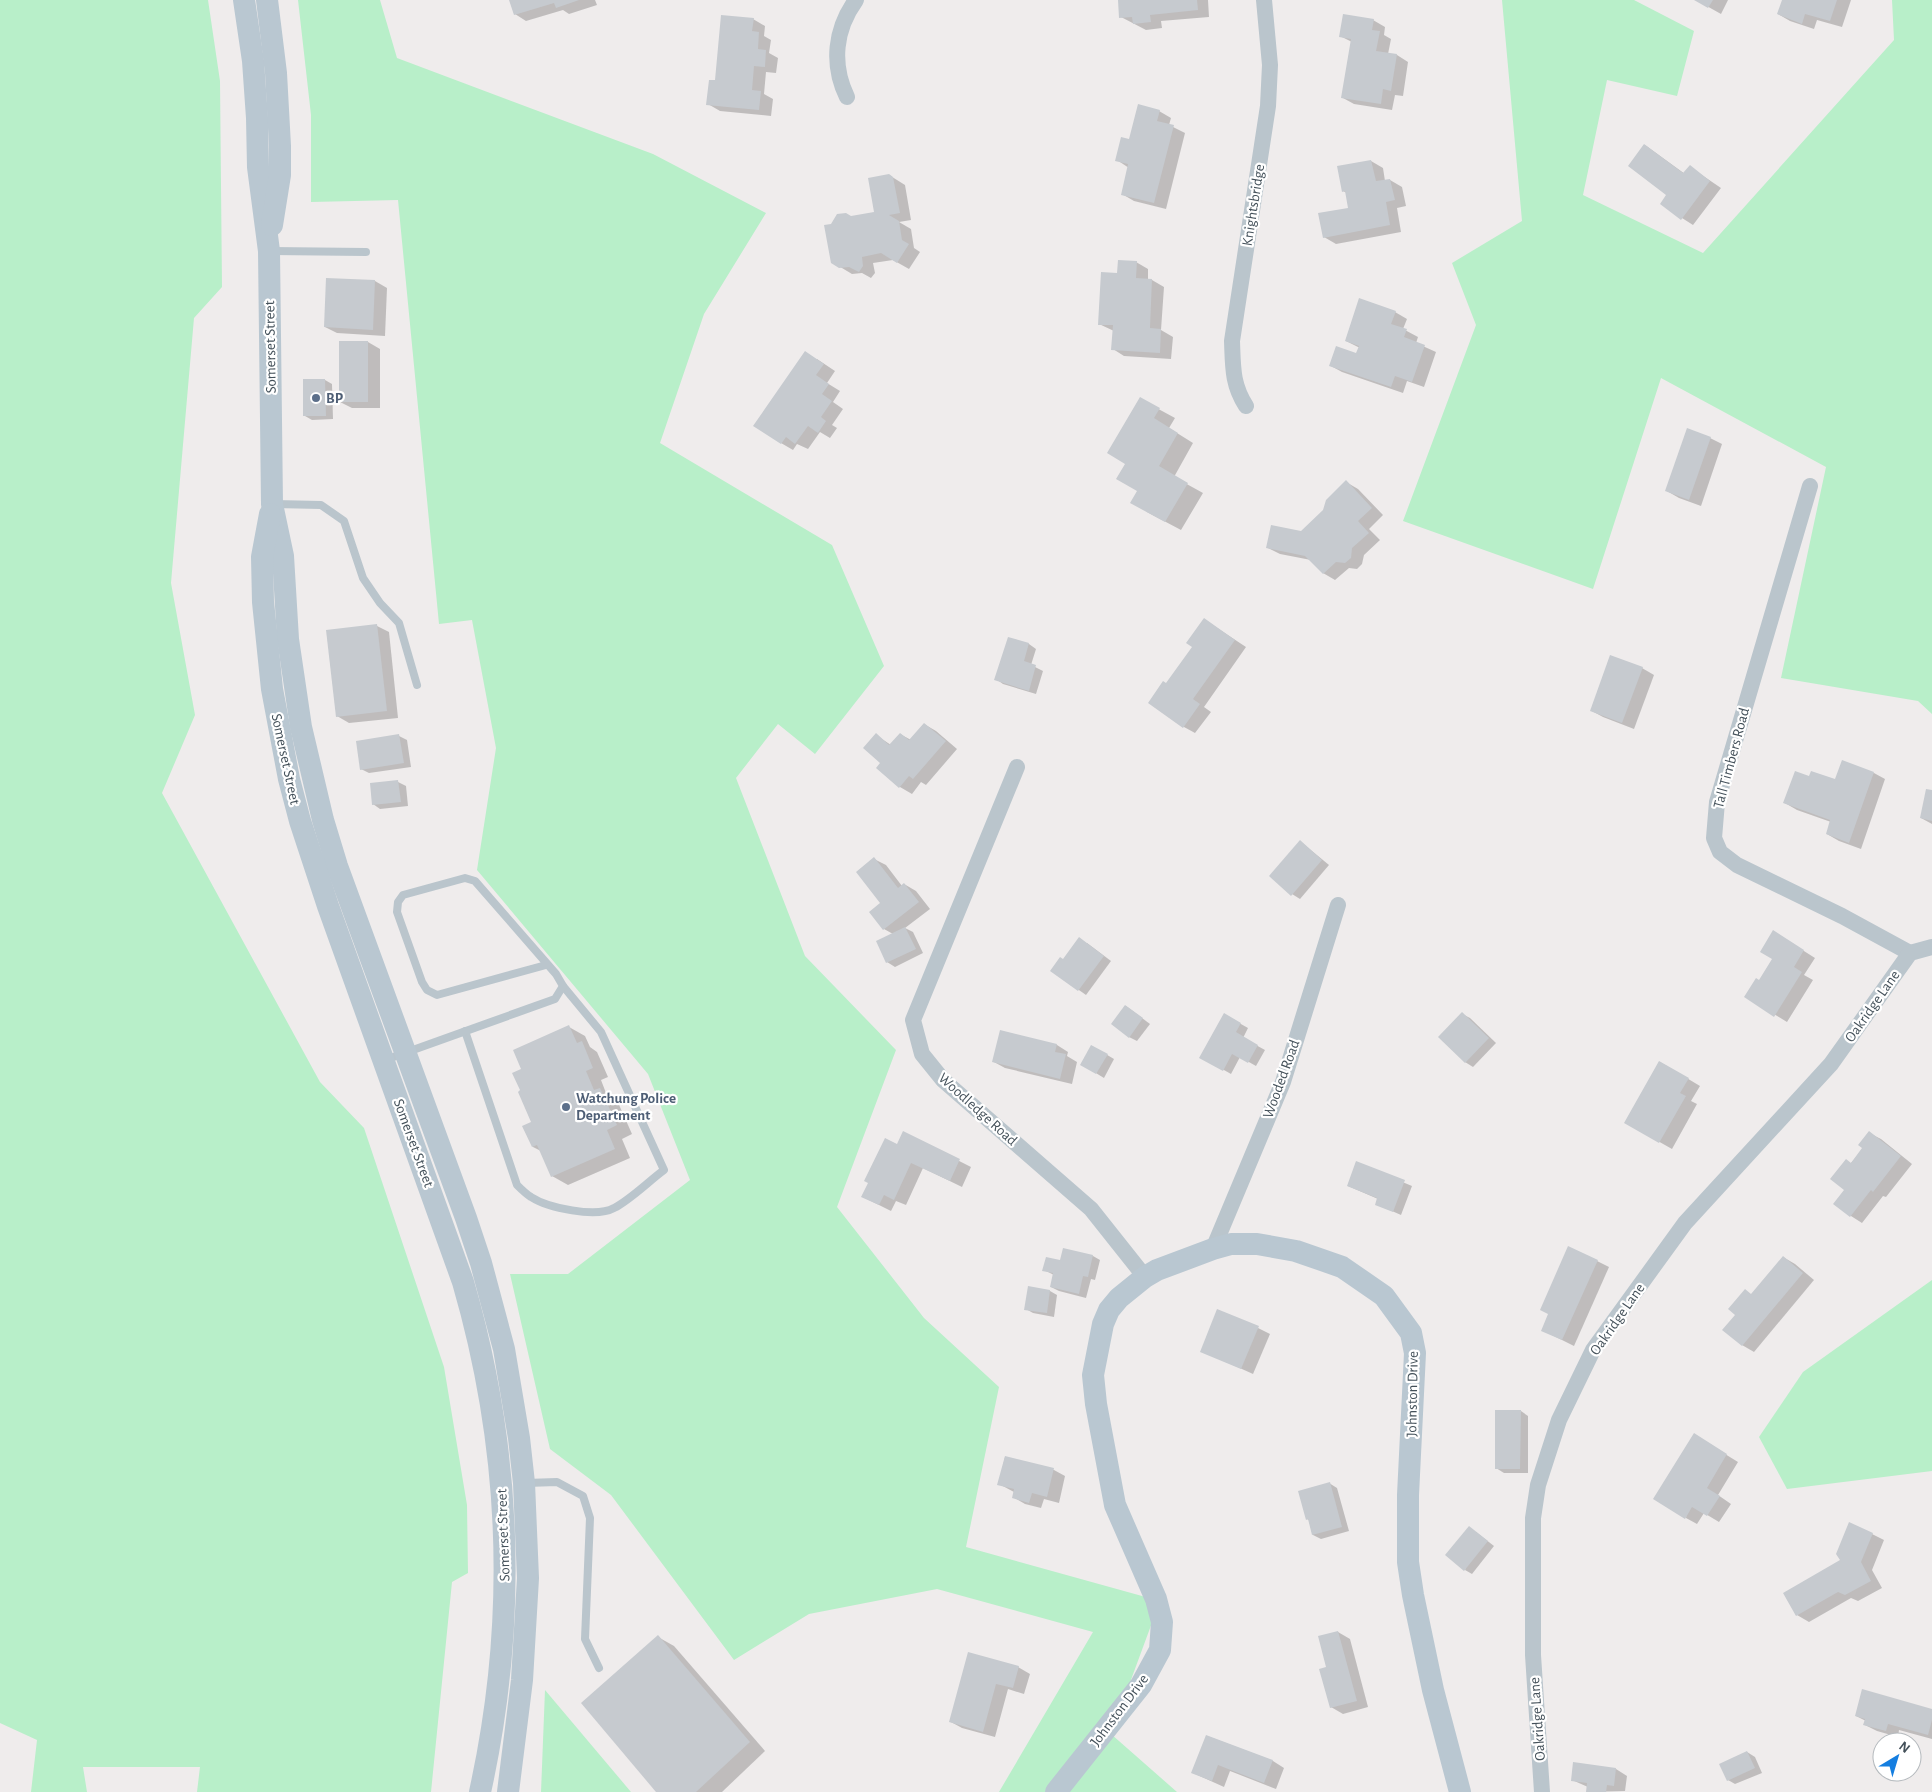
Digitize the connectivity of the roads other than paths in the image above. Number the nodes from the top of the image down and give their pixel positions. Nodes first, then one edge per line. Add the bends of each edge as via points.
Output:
1 (244, 0) edge
2 (267, 0) edge
3 (856, 0) edge
4 (1264, 0) edge
5 (847, 96) dead end
6 (268, 251) junction
7 (366, 252) dead end
8 (1246, 406) dead end
9 (1810, 486) dead end
10 (272, 504) junction
11 (417, 685) dead end
12 (1017, 767) dead end
13 (1338, 905) dead end
14 (1932, 947) edge
15 (1910, 953) junction
16 (546, 965) junction
17 (563, 986) junction
18 (465, 1031) junction
19 (405, 1053) junction
20 (384, 1060) junction
21 (1212, 1249) junction
22 (1145, 1277) junction
23 (513, 1484) junction
24 (599, 1668) dead end
25 (480, 1792) edge
26 (508, 1792) edge
27 (1056, 1792) edge
28 (1460, 1792) edge
29 (1542, 1792) edge

1 - 6 main road, Somerset Street via 254,61 258,167
2 - 6 main road, Somerset Street via 280,146 280,175
3 - 5 street via 838,41 837,65
4 - 8 street, Knightsbridge via 1270,65 1268,106 1232,341 1233,378
6 - 7 lane
6 - 10 main road, Somerset Street
9 - 15 street, Tall Timbers Road via 1716,802 1714,838 1720,852 1738,865
10 - 11 lane via 321,505 344,521 363,578 380,604 399,623
10 - 19 main road, Somerset Street via 283,556 293,679 311,776 337,866
10 - 20 main road, Somerset Street via 262,557 263,602 279,732 314,866
12 - 22 street, Woodledge Road via 913,1020 922,1054 944,1080 1091,1209
13 - 21 street, Wooded Road via 1283,1082
14 - 15 street
15 - 29 street, Oakridge Lane via 1831,1064 1685,1223 1593,1350 1559,1420 1538,1485 1533,1518 1532,1655
16 - 16 lane via 475,881 456,880 403,895 398,902 396,912 422,982 427,990 437,995
16 - 17 lane
17 - 18 lane via 555,999
17 - 18 lane via 600,1032 664,1170 613,1209 589,1212 543,1204 517,1185
18 - 19 lane
19 - 20 lane
19 - 23 main road, Somerset Street via 466,1218 506,1359 518,1430
20 - 23 main road, Somerset Street via 475,1323 493,1414
21 - 22 main road, Johnston Drive
21 - 28 main road, Johnston Drive via 1231,1244 1257,1244 1296,1251 1342,1267 1384,1296 1411,1333 1415,1353 1408,1562 1433,1690
22 - 27 main road, Johnston Drive via 1109,1310 1093,1375 1115,1505 1156,1599 1162,1622 1160,1650 1141,1685
23 - 24 lane via 557,1482 583,1496 590,1518 585,1639
23 - 25 main road, Somerset Street via 502,1661 491,1745
23 - 26 main road, Somerset Street via 528,1578 522,1680

